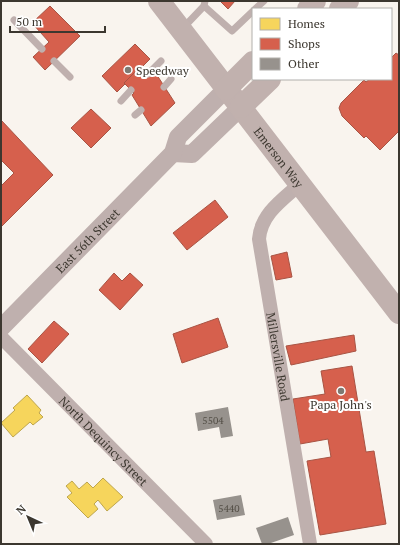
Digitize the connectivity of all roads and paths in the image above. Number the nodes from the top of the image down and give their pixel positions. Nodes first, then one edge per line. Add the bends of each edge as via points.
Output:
1 (159, 1) edge
2 (264, 1) edge
3 (205, 4) edge
4 (256, 8) edge
5 (252, 12) edge
6 (14, 20) dead end
7 (182, 30) junction
8 (42, 49) dead end
9 (54, 61) dead end
10 (160, 61) dead end
11 (252, 63) edge
12 (148, 74) dead end
13 (70, 77) dead end
14 (171, 79) dead end
15 (269, 80) edge
16 (164, 87) dead end
17 (226, 89) junction
18 (131, 90) dead end
19 (121, 101) dead end
20 (241, 107) junction
21 (173, 153) junction
22 (300, 184) junction
23 (399, 313) edge
24 (1, 328) edge
25 (1, 337) edge
26 (206, 544) edge
27 (310, 544) edge

1 - 7 main road, Emerson Way
2 - 4 lane
3 - 5 lane via 232,31
3 - 7 lane
6 - 8 lane
7 - 17 main road, Emerson Way
9 - 13 lane
10 - 12 lane
11 - 17 main road, East 56th Street
14 - 16 lane
15 - 20 main road
17 - 20 main road, Emerson Way
17 - 21 street, East 56th Street via 178,136
18 - 19 lane
20 - 21 street via 192,154
20 - 22 main road, Emerson Way
21 - 24 street, East 56th Street
22 - 23 main road, Emerson Way
22 - 27 street, Millersville Road via 268,214 261,225 259,239
25 - 26 street, North Dequincy Street

